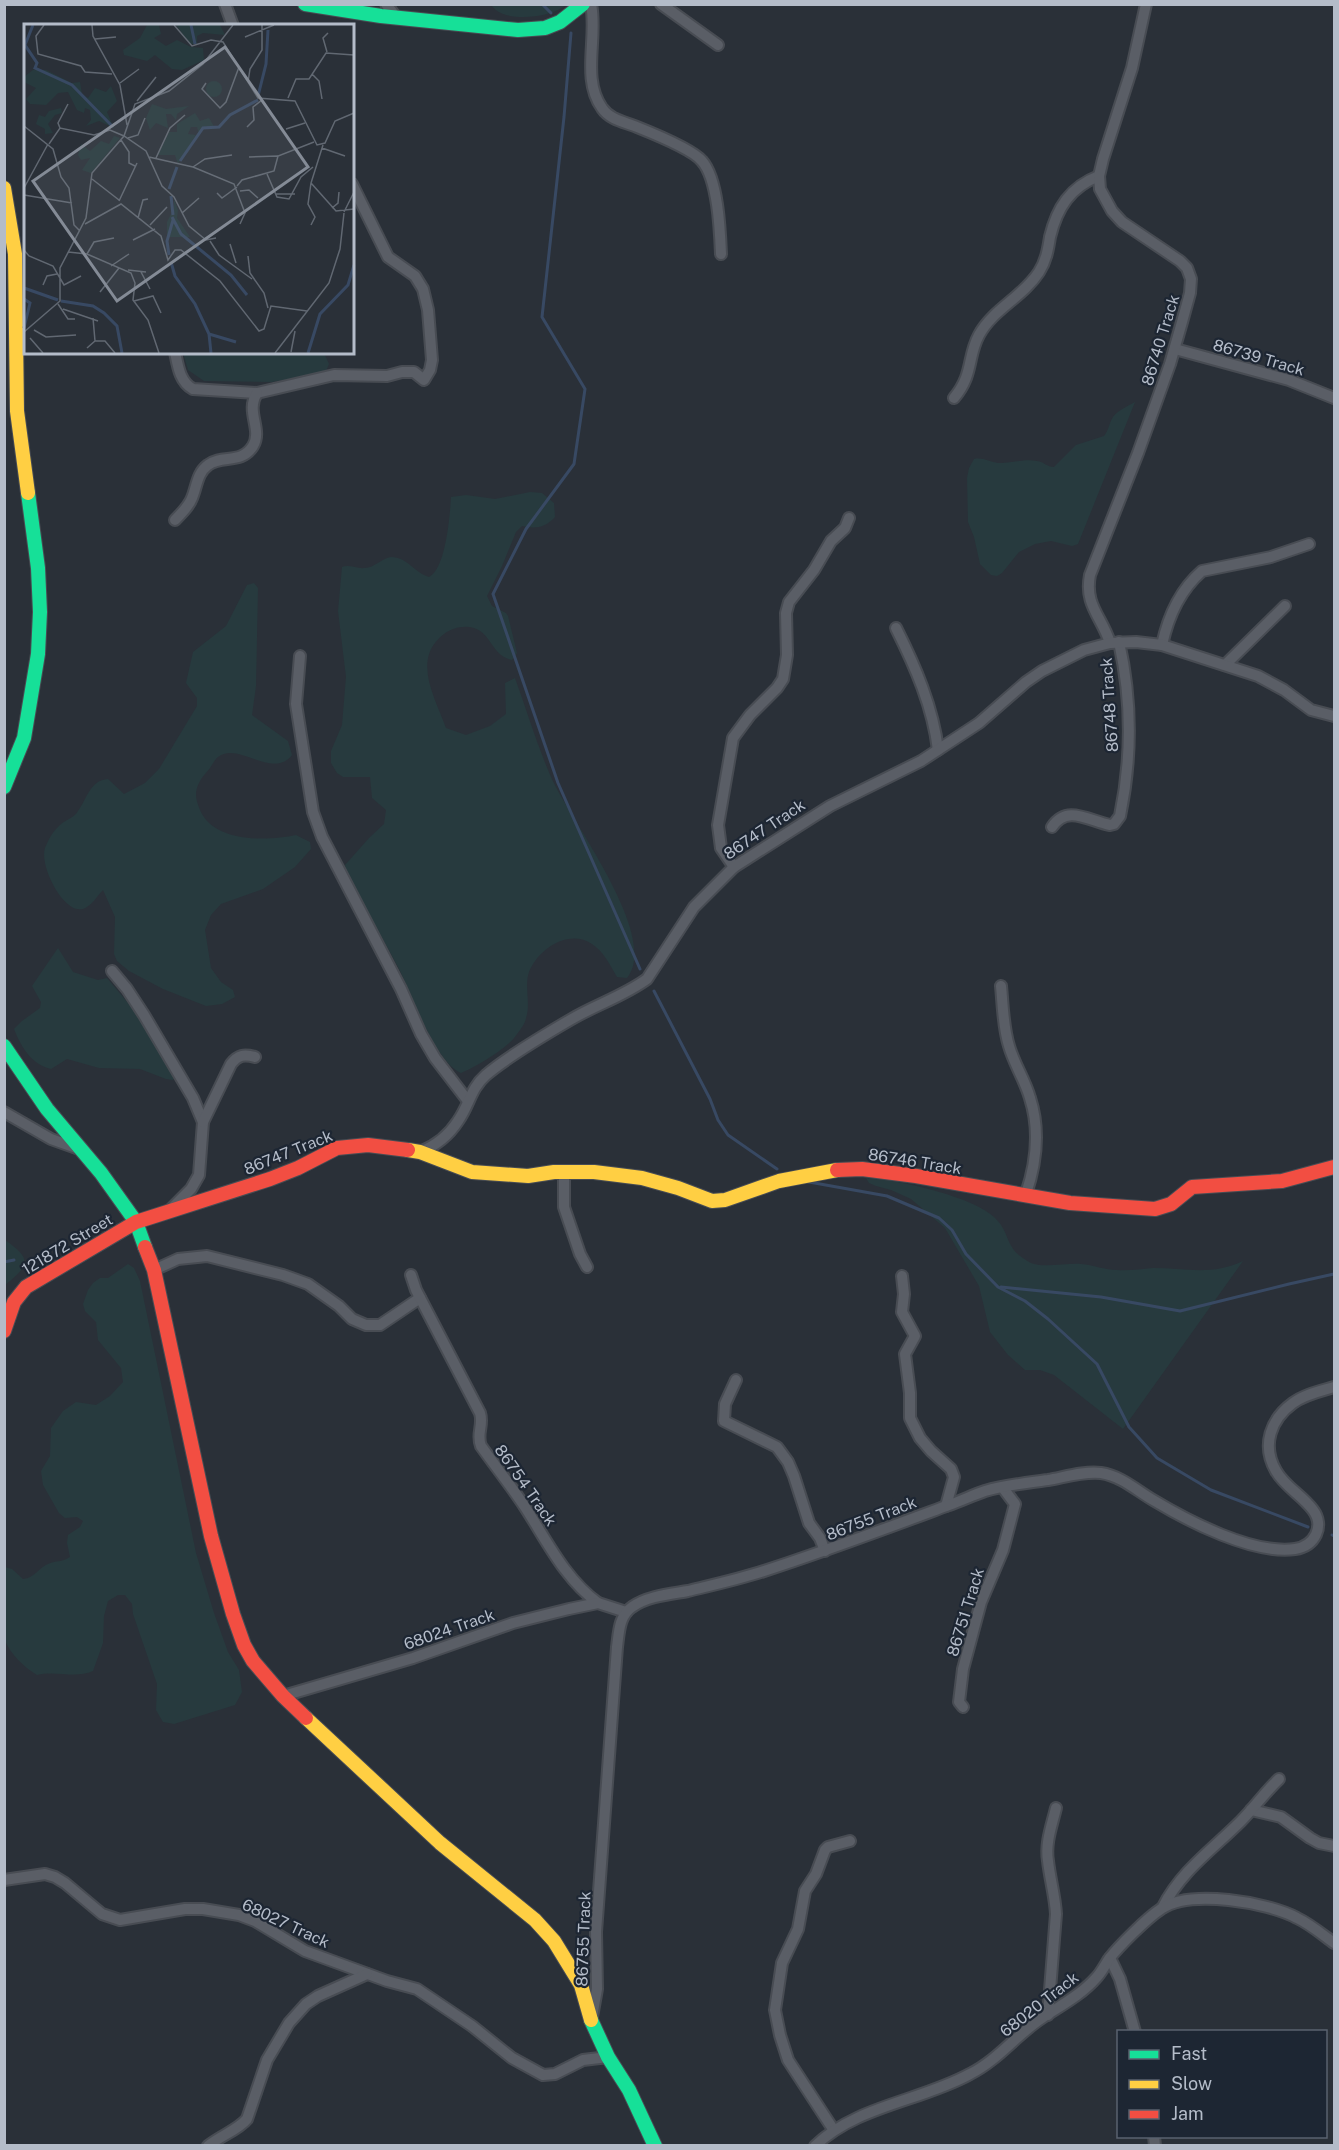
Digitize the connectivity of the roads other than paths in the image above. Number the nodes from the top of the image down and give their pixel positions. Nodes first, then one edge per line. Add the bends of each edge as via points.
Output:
1 (225, 4) edge
2 (304, 4) edge
3 (386, 4) edge
4 (583, 4) edge
5 (591, 4) edge
6 (661, 4) edge
7 (1146, 4) edge
8 (396, 17) junction
9 (232, 24) edge
10 (718, 45) dead end
11 (1099, 176) junction
12 (4, 188) edge
13 (354, 188) edge
14 (20, 254) edge
15 (721, 254) dead end
16 (1174, 349) junction
17 (175, 354) edge
18 (257, 393) junction
19 (954, 398) dead end
20 (1335, 398) edge
21 (849, 518) dead end
22 (175, 520) dead end
23 (1309, 544) dead end
24 (1285, 606) dead end
25 (896, 628) dead end
26 (1114, 642) junction
27 (1162, 645) junction
28 (300, 656) dead end
29 (1225, 665) junction
30 (1335, 716) edge
31 (938, 750) junction
32 (4, 788) edge
33 (1052, 827) dead end
34 (734, 867) junction
35 (112, 971) dead end
36 (1001, 986) dead end
37 (4, 1046) edge
38 (255, 1057) dead end
39 (468, 1101) junction
40 (4, 1112) edge
41 (204, 1122) junction
42 (80, 1149) junction
43 (420, 1152) junction
44 (1335, 1167) edge
45 (564, 1171) junction
46 (1026, 1194) junction
47 (170, 1210) junction
48 (136, 1222) junction
49 (587, 1266) dead end
50 (154, 1270) junction
51 (411, 1275) dead end
52 (902, 1276) dead end
53 (420, 1298) junction
54 (4, 1331) edge
55 (736, 1380) dead end
56 (1335, 1387) edge
57 (1003, 1488) junction
58 (946, 1506) junction
59 (825, 1551) junction
60 (598, 1603) junction
61 (626, 1612) junction
62 (283, 1695) junction
63 (963, 1707) dead end
64 (1279, 1779) dead end
65 (1056, 1808) dead end
66 (1251, 1810) junction
67 (850, 1841) dead end
68 (1335, 1846) edge
69 (4, 1880) edge
70 (1163, 1907) junction
71 (1335, 1943) edge
72 (1110, 1958) junction
73 (367, 1974) junction
74 (1048, 2014) junction
75 (591, 2020) junction
76 (1135, 2030) edge
77 (608, 2057) junction
78 (833, 2129) junction
79 (208, 2145) edge
80 (654, 2145) edge
81 (815, 2145) edge

1 - 9 street
2 - 8 street
3 - 8 street
4 - 8 street via 545,28 518,30
5 - 15 street via 592,75 600,107 614,119 691,152 703,161 712,180
6 - 10 street
7 - 11 street via 1132,68
11 - 16 street, 86740 Track via 1105,200 1122,222 1171,254 1191,279
11 - 19 street via 1081,184 1067,197 1053,224 1039,272 979,334 969,373
12 - 14 street
13 - 18 street via 388,257 415,276 423,289 428,310 430,370 424,380 414,372 334,375
14 - 32 street via 17,411 38,568 40,612 38,654 24,738
16 - 20 street, 86739 Track via 1289,380
16 - 26 street, 86740 Track via 1090,575 1088,597
17 - 18 street via 180,374 193,389
18 - 22 street via 251,408 254,444 246,454 216,460 207,466 197,480 193,496
21 - 34 street via 789,602 788,655 783,679 733,738 719,811 719,840
23 - 27 street via 1271,557 1202,571 1172,612
24 - 29 street
25 - 31 street via 930,708
26 - 27 street, 86747 Track
26 - 31 street, 86747 Track via 1084,650 1042,670 979,723
26 - 33 street, 86748 Track via 1127,693 1129,750 1120,816 1114,824 1105,824 1068,814
27 - 29 street, 86747 Track
28 - 39 street via 296,704 313,812 322,837 405,995 421,1034
29 - 30 street, 86747 Track via 1258,676 1311,710
31 - 34 street, 86747 Track via 830,806
34 - 39 street, 86747 Track via 694,906 647,979 570,1020 497,1067 476,1084
35 - 41 street via 144,1015
36 - 46 street via 1006,1036 1030,1098 1035,1148
37 - 42 street
38 - 41 street via 236,1057
39 - 43 street, 86747 Track via 447,1134
40 - 42 street via 51,1139
41 - 47 street via 199,1174 191,1189
42 - 48 street
43 - 45 street, 86746 Track via 472,1173 528,1176
43 - 47 street, 86747 Track via 368,1145 337,1148 270,1179
44 - 46 street, 86746 Track via 1282,1181 1200,1185 1185,1191 1164,1208 1155,1209 1096,1206
45 - 46 street, 86746 Track via 642,1178 712,1201 779,1180 844,1169 888,1172
45 - 49 street via 564,1207
47 - 48 street, 86747 Track
48 - 50 street
48 - 54 street, 121872 Street via 26,1287 14,1302
50 - 53 street via 178,1259 207,1256 283,1275 308,1284 352,1319 366,1325 380,1325
50 - 62 street via 221,1577 244,1645
51 - 53 street, 86754 Track
52 - 58 street via 902,1312 915,1336 905,1354 910,1418 920,1438 951,1469 954,1477
53 - 60 street, 86754 Track via 480,1413 481,1446 570,1576
55 - 59 street via 725,1404 724,1421 777,1447 794,1476 808,1523
56 - 57 street, 86755 Track via 1294,1402 1271,1428 1268,1441 1275,1471 1317,1517 1317,1533 1306,1546 1265,1547 1225,1536 1174,1513 1114,1476 1100,1473
57 - 58 street, 86755 Track
57 - 63 street, 86751 Track via 1015,1504 1011,1526 985,1590 963,1669 959,1702
58 - 59 street, 86755 Track
59 - 61 street, 86755 Track via 763,1572 659,1597
60 - 61 street
60 - 62 street, 68024 Track via 513,1623 413,1659
61 - 75 street, 86755 Track via 616,1647 596,1932 597,1989
62 - 75 street via 440,1843 535,1920 568,1961 581,1985
64 - 66 street
65 - 74 street via 1047,1847 1056,1898
66 - 68 street via 1281,1817 1319,1843
66 - 70 street via 1183,1876
67 - 78 street via 828,1847 805,1891 798,1929 782,1963 776,1993 775,2010 788,2060
69 - 73 street, 68027 Track via 45,1874 55,1877 102,1914 120,1920 194,1909 239,1915 294,1946
70 - 71 street, 68020 Track via 1206,1898 1256,1903 1298,1918
70 - 72 street, 68020 Track
72 - 74 street, 68020 Track via 1082,1992
72 - 76 street
73 - 77 street, 68027 Track via 417,1989 512,2058 543,2075 555,2074 584,2060
73 - 79 street via 318,1996 298,2012 267,2060 247,2119
74 - 78 street, 68020 Track via 999,2056 971,2074
75 - 77 street
77 - 80 street via 630,2090
78 - 81 street, 68020 Track

